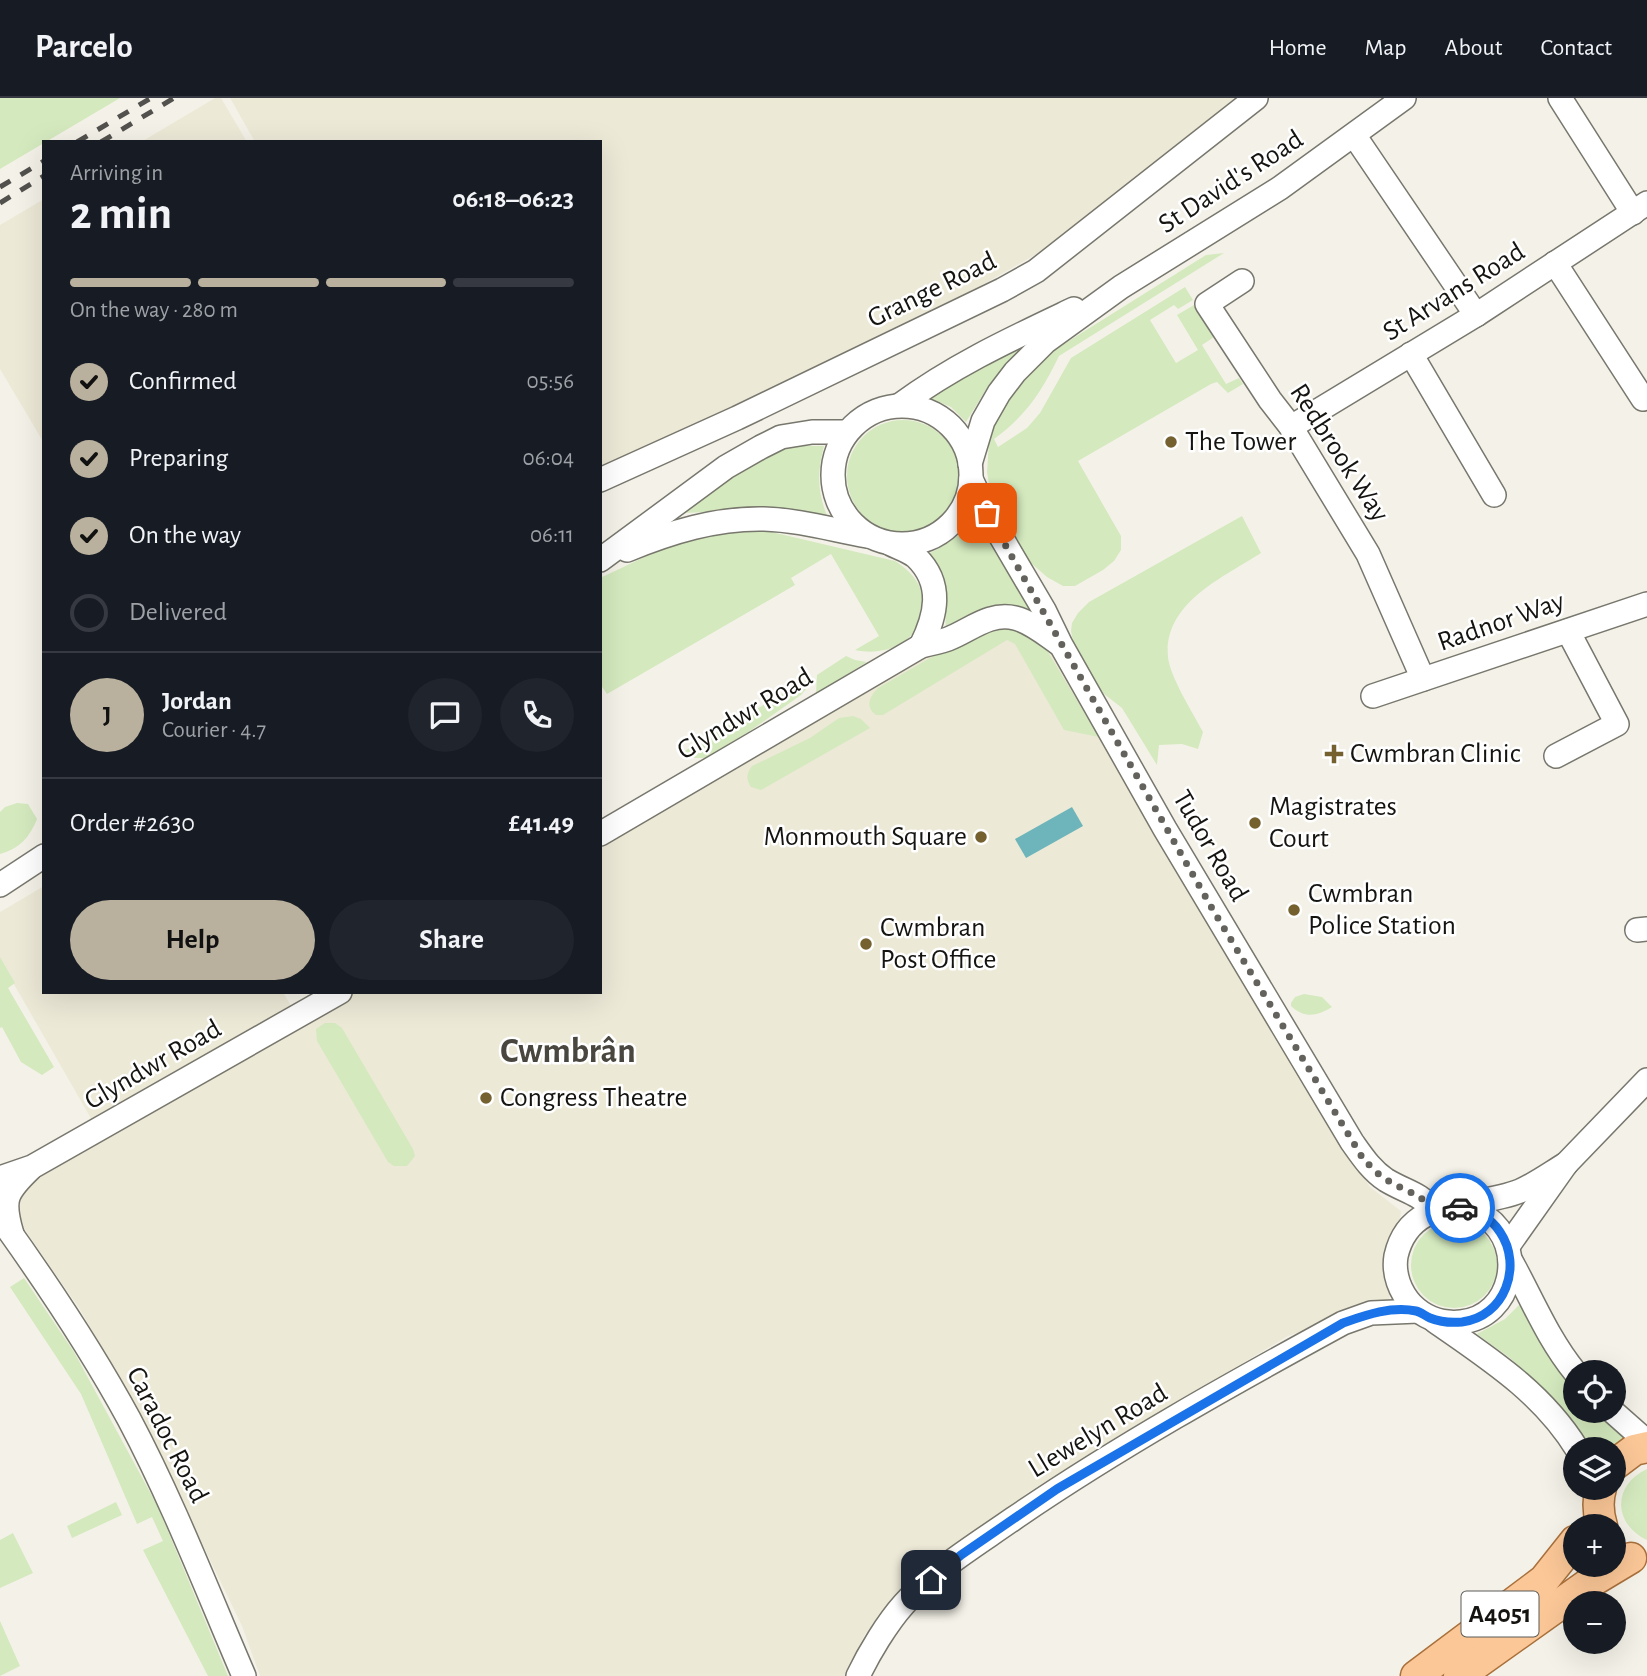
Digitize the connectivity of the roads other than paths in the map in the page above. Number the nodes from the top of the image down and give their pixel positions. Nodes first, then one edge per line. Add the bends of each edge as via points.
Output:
1 (1256, 98) edge
2 (1404, 98) edge
3 (1560, 98) edge
4 (1354, 135) junction
5 (1640, 208) edge
6 (1555, 263) junction
7 (1242, 281) dead end
8 (1121, 287) junction
9 (1476, 314) junction
10 (1412, 354) junction
11 (1643, 399) dead end
12 (900, 405) junction
13 (1291, 427) junction
14 (847, 432) junction
15 (970, 472) junction
16 (602, 479) edge
17 (1494, 495) dead end
18 (880, 540) junction
19 (602, 559) edge
20 (602, 559) edge
21 (1647, 604) edge
22 (1568, 631) junction
23 (1061, 645) junction
24 (921, 646) junction
25 (1423, 679) junction
26 (1373, 696) dead end
27 (1556, 756) dead end
28 (602, 833) edge
29 (42, 857) edge
30 (0, 885) edge
31 (336, 994) edge
32 (1647, 1080) edge
33 (1566, 1164) junction
34 (32, 1167) junction
35 (0, 1178) edge
36 (1443, 1208) junction
37 (6, 1226) edge
38 (1509, 1253) junction
39 (1424, 1315) junction
40 (1565, 1360) edge
41 (1624, 1423) edge
42 (1569, 1437) edge
43 (1647, 1445) edge
44 (1626, 1456) edge
45 (1563, 1556) edge
46 (1636, 1559) edge
47 (244, 1676) edge
48 (858, 1676) edge
49 (1416, 1676) edge
50 (1459, 1676) edge

1 - 16 street, Grange Road via 1036,271
2 - 4 street, St David's Road
3 - 5 street
4 - 8 street, St David's Road via 1248,210
4 - 9 street
5 - 6 street, St Arvans Road
6 - 9 street, St Arvans Road
6 - 11 street
7 - 13 street, Redbrook Way via 1207,304
8 - 12 street, St David's Road via 969,361
8 - 15 street, St David's Road via 1045,342 1015,372 983,421
9 - 10 street, St Arvans Road
10 - 13 street, St Arvans Road
10 - 17 street
12 - 14 street, St David's Road via 862,418
12 - 15 street via 940,417 960,438
13 - 25 street, Redbrook Way via 1368,554
14 - 18 street via 836,450 834,490 853,525
14 - 19 street, St David's Road via 781,437 761,447
15 - 18 street, St David's Road via 961,511 938,534 907,544
15 - 23 street, Tudor Road via 987,513
18 - 20 street, St David's Road via 801,523 764,519 718,522 675,531
18 - 24 street via 915,556 935,595 935,609
21 - 22 street, Radnor Way
22 - 25 street, Radnor Way
22 - 27 street via 1617,724
23 - 24 street, Glyndwr Road via 1028,623 1002,617
23 - 36 street, Tudor Road via 1352,1142 1372,1169 1387,1180
24 - 28 street, Glyndwr Road
25 - 26 street, Radnor Way
29 - 30 street
31 - 34 street, Glyndwr Road
32 - 33 street
33 - 36 street via 1519,1191
33 - 38 street
34 - 35 street
34 - 37 street, Caradoc Road via 7,1194
36 - 38 street via 1469,1209 1485,1217 1499,1230
36 - 39 street via 1420,1217 1408,1228 1395,1262 1405,1297
37 - 47 street, Caradoc Road via 129,1419 188,1541
38 - 39 street via 1510,1277 1504,1293 1480,1317 1447,1323
38 - 40 street
39 - 42 street via 1532,1393
39 - 48 street, Llewelyn Road via 1371,1313 1343,1323 1057,1489 961,1555 902,1605
41 - 43 street
43 - 44 main road
45 - 49 main road, A4051 via 1544,1580
46 - 50 main road, A4051 via 1591,1582

